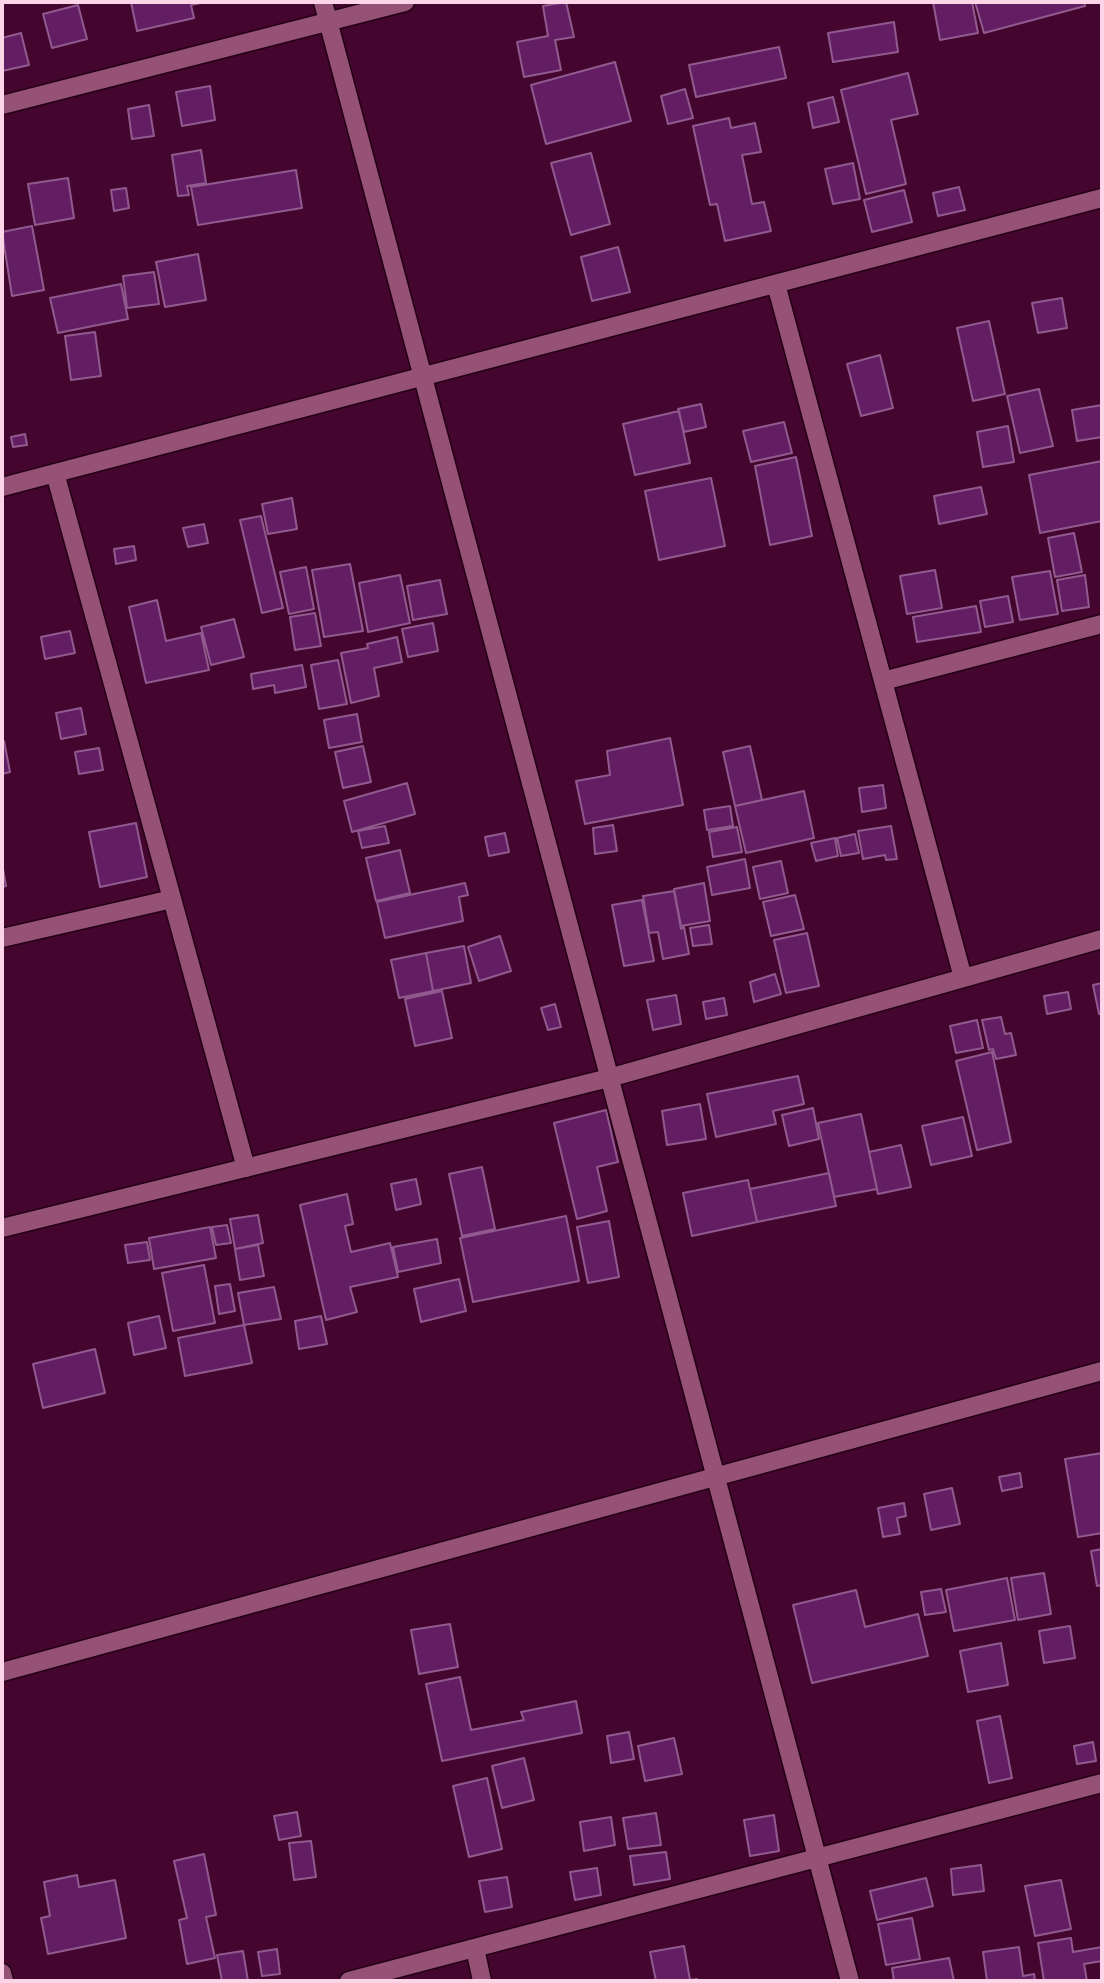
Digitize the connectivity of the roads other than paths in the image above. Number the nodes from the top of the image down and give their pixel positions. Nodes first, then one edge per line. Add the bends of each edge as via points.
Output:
1 (323, 2) edge
2 (405, 2) edge
3 (328, 22) junction
4 (2, 105) edge
5 (1102, 198) edge
6 (776, 284) junction
7 (423, 377) junction
8 (55, 473) junction
9 (2, 487) edge
10 (1102, 624) edge
11 (883, 681) junction
12 (172, 899) junction
13 (2, 938) edge
14 (1102, 939) edge
15 (962, 978) junction
16 (609, 1078) junction
17 (246, 1168) junction
18 (2, 1228) edge
19 (1102, 1371) edge
20 (715, 1476) junction
21 (2, 1672) edge
22 (1102, 1783) edge
23 (817, 1858) junction
24 (475, 1948) junction
25 (2, 1973) edge
26 (4, 1981) edge
27 (349, 1981) edge
28 (482, 1981) edge
29 (850, 1981) edge

1 - 3 street
2 - 3 street
3 - 4 street
3 - 7 street
5 - 6 street
6 - 7 street
6 - 11 street
7 - 8 street
7 - 16 street
8 - 9 street
8 - 12 street
10 - 11 street
11 - 15 street
12 - 13 street
12 - 17 street
14 - 15 street
15 - 16 street
16 - 17 street
16 - 20 street
17 - 18 street
19 - 20 street
20 - 21 street
20 - 23 street
22 - 23 street
23 - 24 street
23 - 29 street
24 - 27 street
24 - 28 street
25 - 26 street

